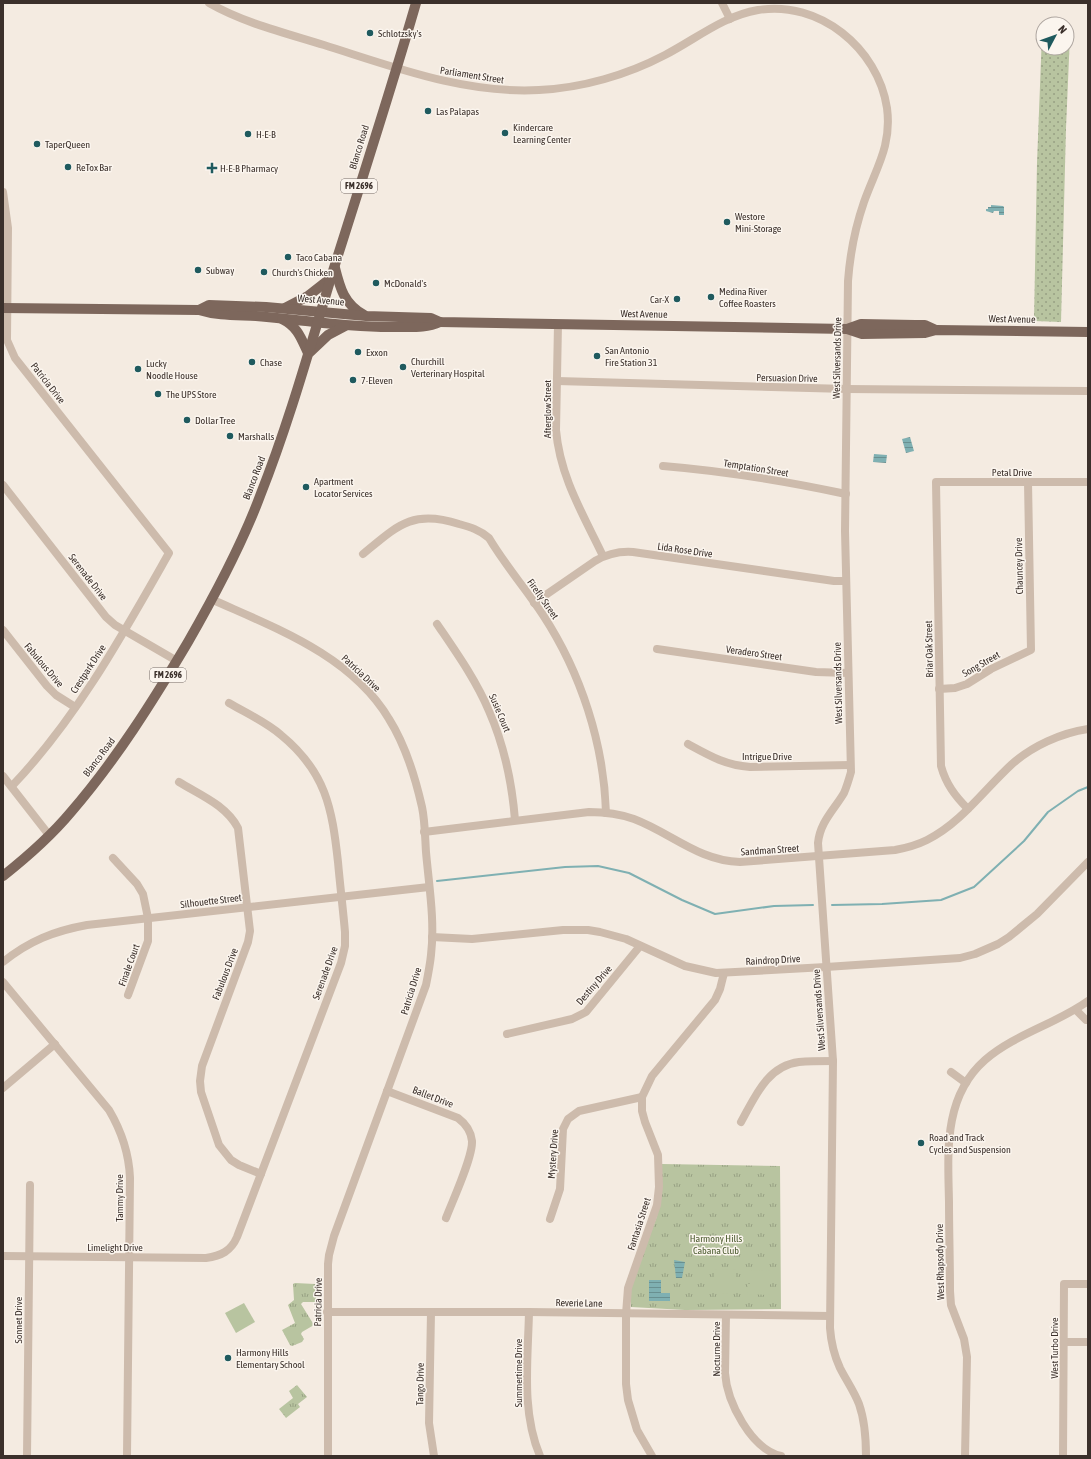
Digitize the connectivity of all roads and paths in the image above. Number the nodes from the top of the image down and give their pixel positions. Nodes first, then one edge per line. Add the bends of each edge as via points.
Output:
1 (209, 3) edge
2 (416, 3) edge
3 (722, 3) edge
4 (730, 19) junction
5 (396, 68) junction
6 (3, 192) edge
7 (334, 268) junction
8 (331, 278) junction
9 (5, 308) edge
10 (283, 314) junction
11 (366, 316) junction
12 (319, 318) junction
13 (440, 322) junction
14 (558, 324) junction
15 (345, 326) junction
16 (847, 329) junction
17 (1088, 332) edge
18 (308, 353) junction
19 (557, 381) junction
20 (847, 390) junction
21 (1088, 392) edge
22 (662, 466) dead end
23 (936, 482) joint
24 (1028, 482) junction
25 (1088, 482) edge
26 (3, 485) edge
27 (846, 494) junction
28 (169, 553) joint
29 (363, 554) dead end
30 (603, 556) junction
31 (846, 581) junction
32 (211, 599) junction
33 (534, 603) junction
34 (437, 624) dead end
35 (3, 630) edge
36 (125, 630) junction
37 (657, 649) dead end
38 (1031, 650) joint
39 (177, 661) junction
40 (848, 673) junction
41 (939, 689) junction
42 (229, 703) dead end
43 (75, 707) junction
44 (1088, 729) edge
45 (688, 744) dead end
46 (850, 765) junction
47 (3, 776) edge
48 (179, 782) dead end
49 (12, 786) junction
50 (968, 809) junction
51 (606, 812) junction
52 (515, 820) junction
53 (424, 832) junction
54 (49, 835) junction
55 (818, 856) junction
56 (114, 858) dead end
57 (1088, 862) edge
58 (3, 876) edge
59 (429, 887) junction
60 (341, 898) junction
61 (248, 907) junction
62 (148, 918) junction
63 (432, 938) junction
64 (640, 946) junction
65 (3, 962) edge
66 (826, 967) junction
67 (724, 973) junction
68 (3, 982) edge
69 (128, 995) dead end
70 (1088, 1001) edge
71 (1076, 1010) junction
72 (1088, 1020) edge
73 (507, 1034) dead end
74 (55, 1044) junction
75 (833, 1061) junction
76 (951, 1072) dead end
77 (966, 1083) junction
78 (3, 1088) edge
79 (387, 1090) junction
80 (642, 1097) junction
81 (741, 1122) dead end
82 (261, 1174) junction
83 (30, 1185) dead end
84 (446, 1218) dead end
85 (550, 1218) dead end
86 (225, 1252) joint
87 (3, 1256) edge
88 (28, 1256) junction
89 (129, 1256) junction
90 (1088, 1284) edge
91 (327, 1312) junction
92 (431, 1312) junction
93 (529, 1312) junction
94 (626, 1314) junction
95 (726, 1315) junction
96 (830, 1316) junction
97 (1065, 1342) junction
98 (1088, 1342) edge
99 (26, 1456) edge
100 (127, 1456) edge
101 (328, 1456) edge
102 (434, 1456) edge
103 (540, 1456) edge
104 (652, 1456) edge
105 (781, 1456) edge
106 (866, 1456) edge
107 (965, 1456) edge
108 (1063, 1456) edge

1 - 5 street, Parliament Street via 230,14 269,28
2 - 5 main road, Blanco Road / FM 2696
3 - 4 street
4 - 5 street, Parliament Street via 642,66 608,78 556,88 514,91 488,89 450,83
4 - 16 street, West Silversands Drive via 772,9 795,11 818,18 839,30 857,46 870,62 882,86 887,110 887,133 883,157 864,201 850,255
5 - 7 main road, Blanco Road / FM 2696
6 - 9 street, Patricia Drive via 8,228
7 - 8 main road, Blanco Road / FM 2696
7 - 11 main road via 346,300 354,310
8 - 10 main road
8 - 12 main road, Blanco Road / FM 2696
9 - 10 main road, West Avenue via 199,310 212,314
9 - 28 street, Patricia Drive via 6,340 15,358
10 - 12 main road, West Avenue
10 - 18 main road via 296,329
11 - 12 main road, West Avenue
11 - 13 main road, West Avenue via 431,318
12 - 15 main road, West Avenue
12 - 18 main road, Blanco Road / FM 2696
13 - 14 main road, West Avenue
13 - 15 main road, West Avenue via 431,326
14 - 16 main road, West Avenue
14 - 19 street, Afterglow Street
15 - 18 main road via 328,335
16 - 17 main road, West Avenue via 861,324 915,325 936,330
16 - 20 street, West Silversands Drive
18 - 32 main road, Blanco Road / FM 2696 via 259,498
19 - 20 street, Persuasion Drive
19 - 30 street, Afterglow Street via 556,430 560,460 570,488
20 - 21 street, Persuasion Drive
20 - 27 street, West Silversands Drive
22 - 27 street, Temptation Street
23 - 24 street, Petal Drive
23 - 41 street, Briar Oak Street
24 - 25 street, Petal Drive
24 - 38 street, Chauncey Drive
26 - 36 street, Serenade Drive via 106,617
27 - 31 street, West Silversands Drive
28 - 36 street, Crestpark Drive
29 - 33 street, Firefly Street via 404,523 425,518 446,520 478,530 489,538
30 - 31 street, Lida Rose Drive via 627,552 805,578
30 - 33 street, Lida Rose Drive
31 - 40 street, West Silversands Drive
32 - 39 main road, Blanco Road / FM 2696
32 - 53 street, Patricia Drive via 314,648 365,688 389,718 411,764 422,808
33 - 51 street, Firefly Street via 552,629 571,666 586,704 595,734 606,794
34 - 52 street, Susie Court via 473,678 489,710 504,755
35 - 43 street, Fabulous Drive via 47,686
36 - 39 street, Serenade Drive
36 - 43 street, Crestpark Drive
37 - 40 street, Veradero Street via 816,672
38 - 41 street, Song Street via 967,684
39 - 54 main road, Blanco Road / FM 2696 via 135,728 70,814
40 - 46 street, West Silversands Drive
41 - 50 street, Briar Oak Street via 943,774 952,792
42 - 60 street, Serenade Drive via 280,733 300,752 320,782 330,809
43 - 49 street, Crestpark Drive via 27,771
44 - 50 street, Sandman Street via 1056,738 1026,754 1012,764
45 - 46 street, Intrigue Drive via 722,762 736,766
46 - 55 street, West Silversands Drive via 851,772 844,792 819,832
47 - 49 street
48 - 61 street, Fabulous Drive via 220,806 238,828
49 - 54 street
50 - 55 street, Sandman Street via 938,834 908,847 882,852
51 - 52 street, Sandman Street
51 - 55 street, Sandman Street via 643,823 704,855 720,860 740,862
52 - 53 street, Sandman Street
53 - 59 street, Patricia Drive
54 - 58 main road, Blanco Road / FM 2696
55 - 66 street, West Silversands Drive
56 - 62 street, Finale Court via 143,894
57 - 66 street, Raindrop Drive via 1026,923 998,944 975,954 946,960
59 - 60 street, Silhouette Street
59 - 63 street, Patricia Drive
60 - 61 street, Silhouette Street
60 - 82 street, Serenade Drive via 345,946 341,963
61 - 62 street, Silhouette Street
61 - 82 street, Fabulous Drive via 248,942 202,1066 200,1081 201,1092 217,1141 224,1153 239,1165
62 - 65 street, Silhouette Street via 65,929 29,944
62 - 69 street, Finale Court via 148,941
63 - 64 street, Raindrop Drive via 490,938 576,929 600,932
63 - 79 street, Patricia Drive via 426,985
64 - 67 street, Raindrop Drive via 685,966
64 - 73 street, Destiny Drive via 586,1012 572,1019
66 - 67 street, Raindrop Drive
66 - 75 street, West Silversands Drive
67 - 80 street via 715,1000 652,1076
68 - 74 street, Tammy Drive
70 - 71 street, West Rhapsody Drive
71 - 72 street
71 - 77 street, West Rhapsody Drive via 999,1050 978,1067
74 - 78 street
74 - 89 street, Tammy Drive via 109,1110 125,1142 130,1172
75 - 81 street via 798,1062 781,1068 761,1086
75 - 96 street, West Silversands Drive
76 - 77 street
77 - 107 street, West Rhapsody Drive via 957,1101 948,1147 950,1298 966,1352
79 - 84 street, Ballet Drive via 458,1118 466,1124 472,1143 470,1156
79 - 91 street, Patricia Drive via 331,1246
80 - 85 street, Mystery Drive via 579,1111 568,1119 563,1129 560,1189
80 - 94 street, Fantasia Street via 645,1122 658,1155 659,1187 657,1205 631,1277
82 - 86 street, Serenade Drive via 237,1237
83 - 88 street, Sonnet Drive
86 - 89 street, Limelight Drive via 216,1257 206,1258
87 - 88 street, Limelight Drive
88 - 89 street, Limelight Drive
88 - 99 street, Sonnet Drive
89 - 100 street, Tammy Drive
90 - 97 street, West Turbo Drive via 1064,1284
91 - 92 street, Reverie Lane
91 - 101 street, Patricia Drive
92 - 93 street, Reverie Lane
92 - 102 street, Tango Drive via 429,1424
93 - 94 street, Reverie Lane
93 - 103 street, Summertime Drive via 527,1395 532,1433
94 - 95 street, Reverie Lane
94 - 104 street, Fantasia Street via 628,1400 637,1430
95 - 96 street, Reverie Lane
95 - 105 street, Nocturne Drive via 725,1373 730,1400 760,1445
96 - 106 street, West Silversands Drive via 831,1339 836,1359 854,1392 862,1415
97 - 98 street
97 - 108 street, West Turbo Drive

